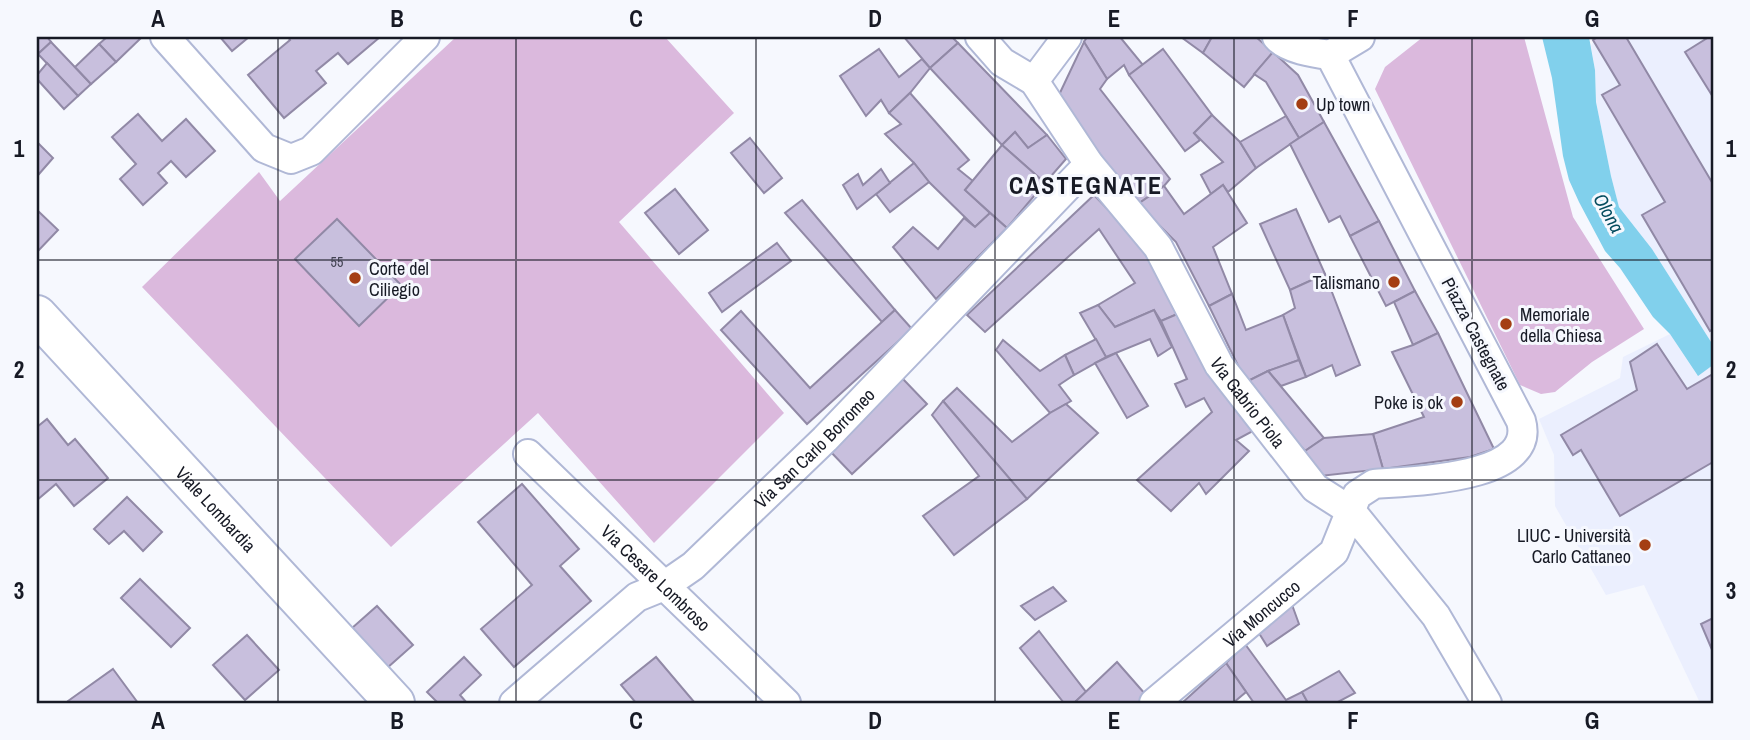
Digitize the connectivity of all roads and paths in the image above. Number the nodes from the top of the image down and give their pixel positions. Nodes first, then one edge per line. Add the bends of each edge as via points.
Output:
1 (165, 37) edge
2 (425, 37) edge
3 (980, 37) edge
4 (1067, 37) edge
5 (1277, 37) edge
6 (1360, 37) edge
7 (1330, 55) junction
8 (1034, 81) junction
9 (1089, 164) junction
10 (37, 315) edge
11 (528, 454) dead end
12 (1351, 511) junction
13 (664, 586) junction
14 (395, 703) edge
15 (513, 703) edge
16 (786, 703) edge
17 (1155, 703) edge
18 (1487, 703) edge

1 - 2 street via 264,148 291,159 311,151
3 - 8 street via 1002,61
4 - 8 street
5 - 7 street via 1310,52
6 - 7 street
7 - 12 street, Piazza Castegnate via 1524,431 1518,447 1501,461 1467,474 1374,484 1357,495
8 - 9 street, Via Gabrio Piola
9 - 12 street, Via Gabrio Piola via 1158,247 1219,365 1315,488
9 - 13 street, Via San Carlo Borromeo via 825,439 693,566
10 - 14 street, Viale Lombardia
11 - 13 street, Via Cesare Lombroso
12 - 17 street, Via Moncucco via 1334,552
12 - 18 street, Via Gabrio Piola via 1436,616
13 - 15 street, Via San Carlo Borromeo via 637,597
13 - 16 street, Via Cesare Lombroso

